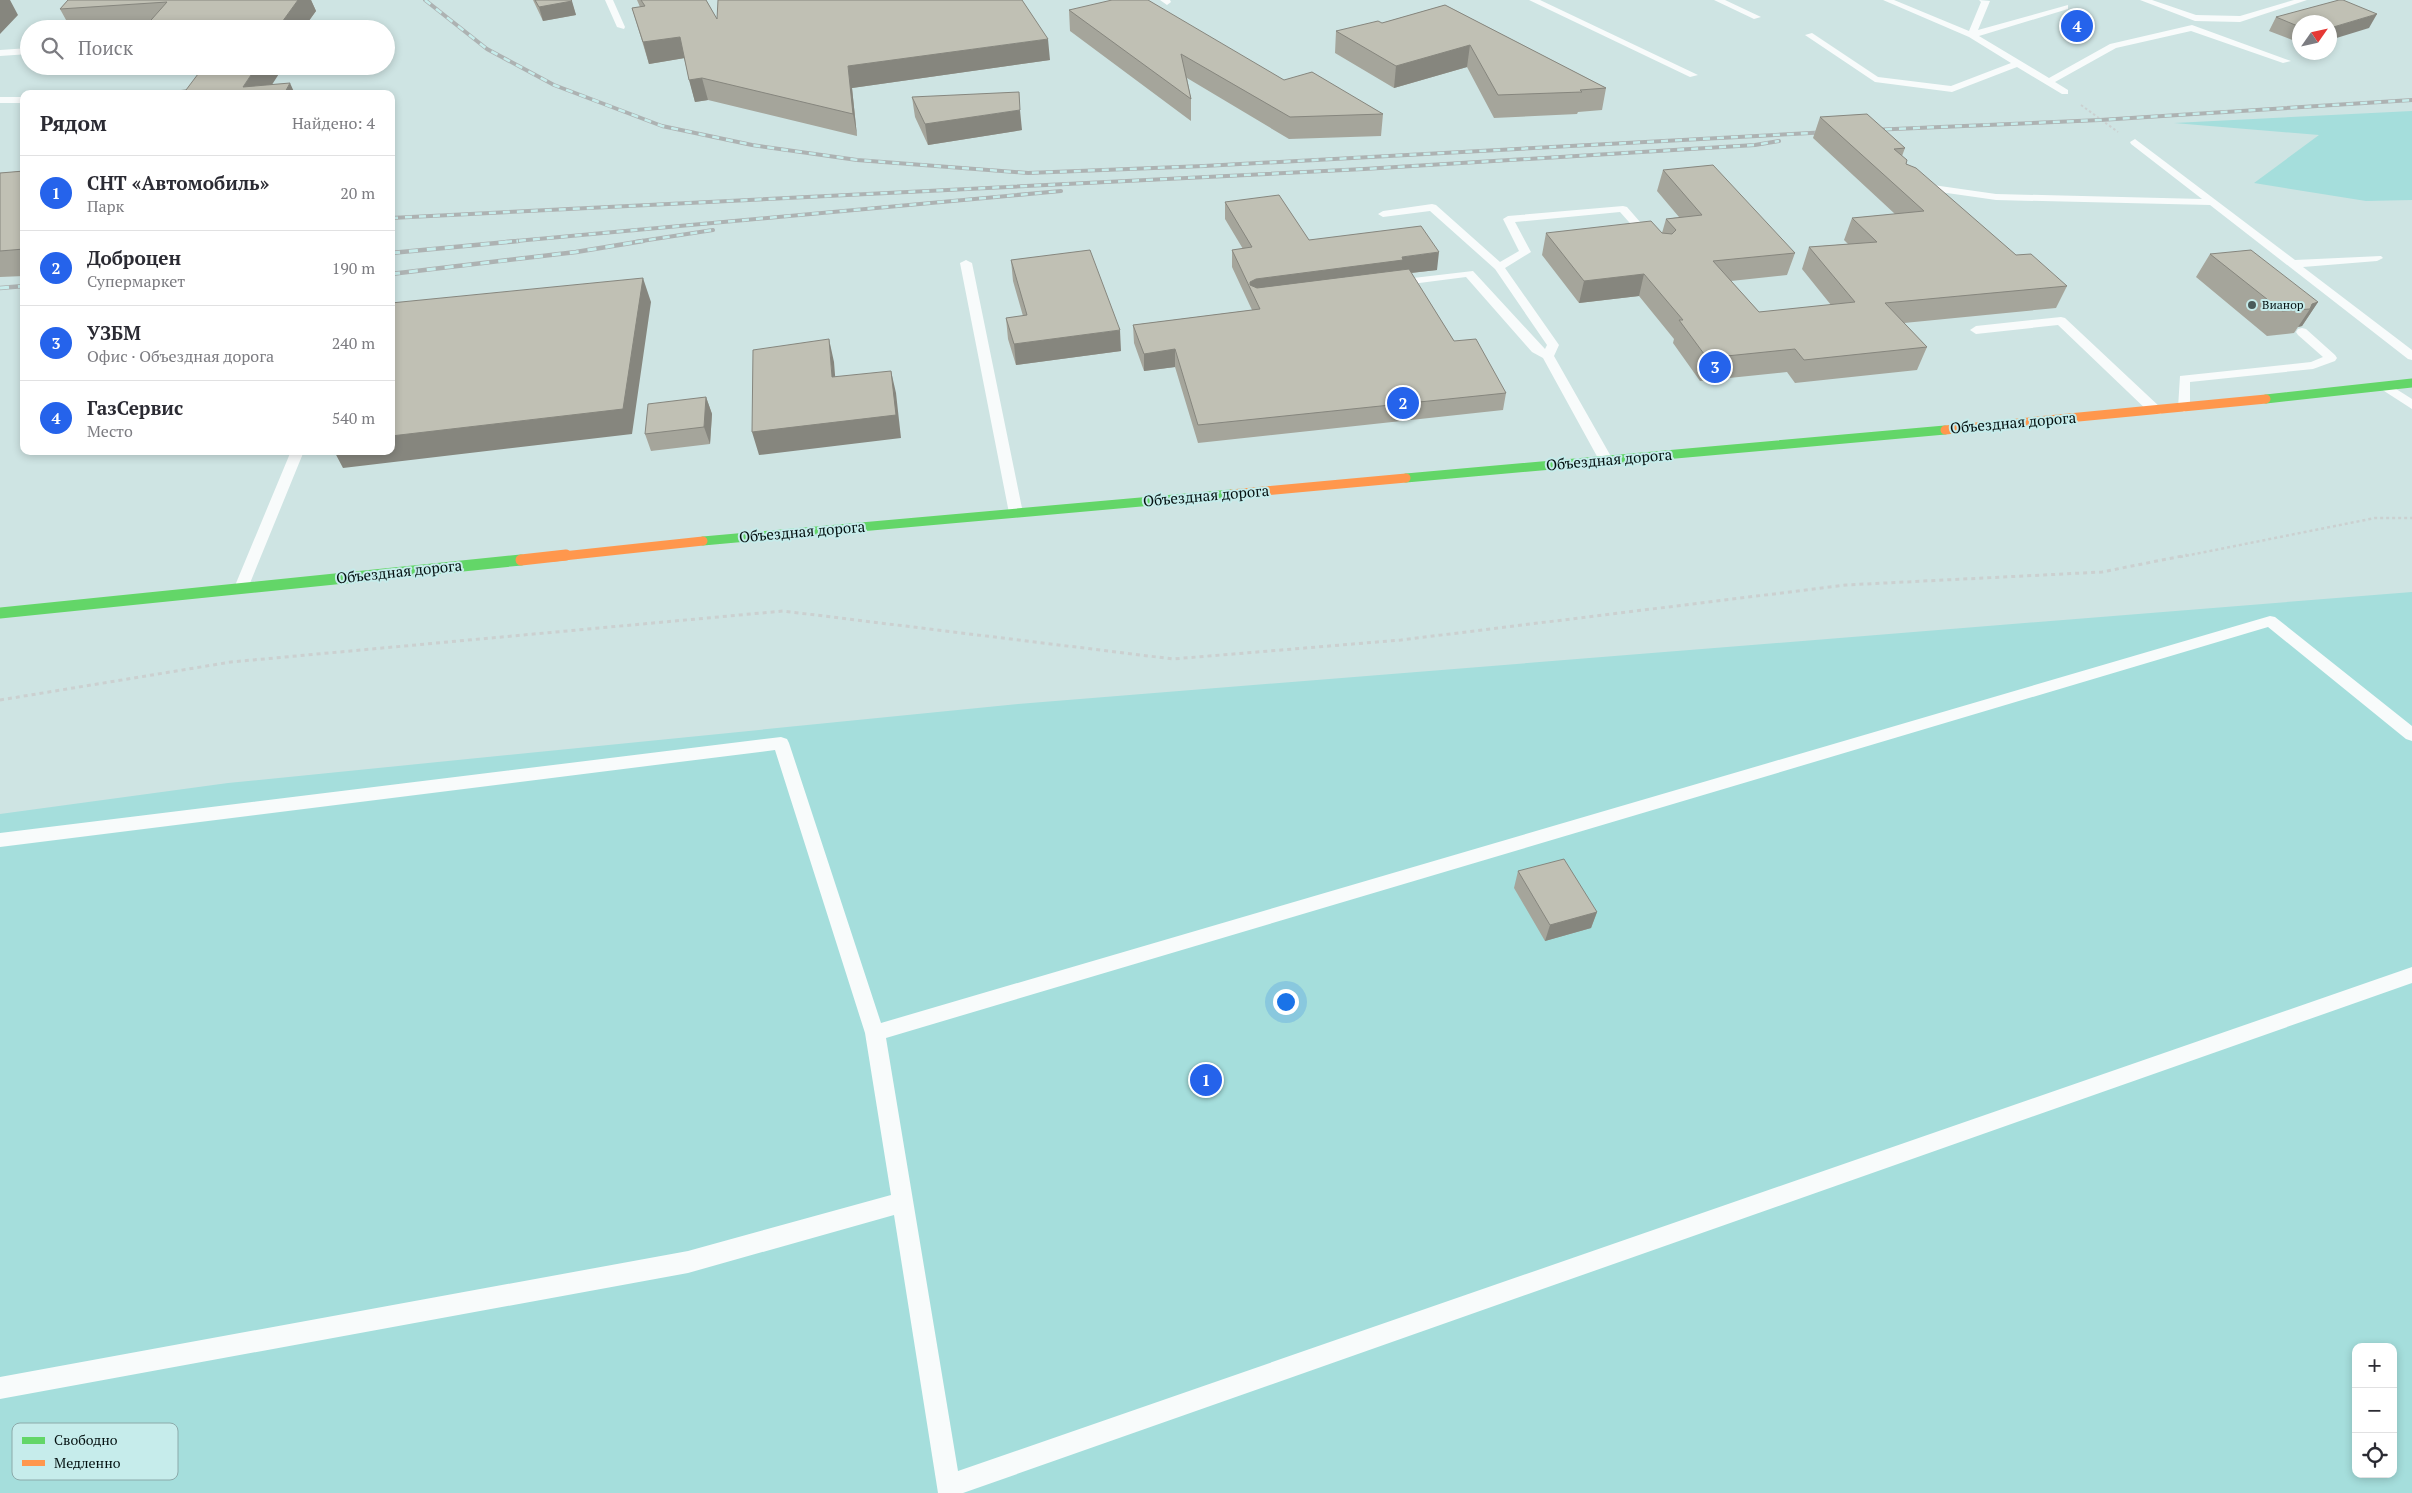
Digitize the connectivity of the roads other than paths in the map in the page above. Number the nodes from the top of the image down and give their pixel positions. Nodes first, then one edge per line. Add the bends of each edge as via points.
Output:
1 (90, 0) edge
2 (609, 0) edge
3 (1533, 0) edge
4 (1718, 0) edge
5 (1887, 0) edge
6 (1983, 0) edge
7 (2144, 0) edge
8 (2303, 0) edge
9 (2065, 7) dead end
10 (1757, 17) dead end
11 (72, 20) edge
12 (621, 27) dead end
13 (1809, 35) dead end
14 (1972, 35) junction
15 (20, 52) edge
16 (0, 53) edge
17 (2286, 62) dead end
18 (2018, 63) junction
19 (1693, 74) dead end
20 (2048, 82) junction
21 (2064, 92) road end
22 (0, 100) edge
23 (20, 100) edge
24 (2134, 142) road end
25 (1904, 184) edge
26 (2213, 202) junction
27 (1383, 214) dead end
28 (1655, 244) edge
29 (2377, 258) dead end
30 (966, 263) dead end
31 (2293, 264) junction
32 (1499, 266) junction
33 (1382, 285) edge
34 (1976, 330) dead end
35 (2302, 332) edge
36 (1548, 356) junction
37 (2412, 356) edge
38 (2412, 383) edge
39 (2385, 386) junction
40 (2412, 405) edge
41 (2184, 408) junction
42 (2156, 411) junction
43 (296, 455) edge
44 (1606, 460) junction
45 (1016, 513) junction
46 (241, 588) junction
47 (0, 613) edge
48 (2412, 735) edge
49 (0, 840) edge
50 (2412, 975) edge
51 (875, 1033) junction
52 (904, 1202) junction
53 (0, 1388) edge
54 (950, 1489) edge

1 - 11 lane
2 - 12 lane
3 - 19 lane
4 - 10 lane
5 - 14 lane
6 - 14 lane via 1986,1
7 - 8 lane via 2194,18 2240,19
9 - 14 lane
13 - 18 lane via 1875,79 1952,89
14 - 18 lane
15 - 16 lane
17 - 20 lane via 2192,28 2113,46
18 - 20 lane
20 - 21 lane
22 - 23 lane
24 - 26 lane
25 - 26 lane via 1996,197
26 - 31 lane
27 - 32 lane via 1432,207
28 - 32 lane via 1623,209 1508,219 1526,252
29 - 31 lane
30 - 45 lane
31 - 37 lane
32 - 36 lane via 1553,345
33 - 36 lane via 1468,273 1536,349
34 - 42 lane via 2061,321
35 - 41 lane via 2331,358 2313,365 2184,379
36 - 44 lane
38 - 39 main road, Объездная дорога
39 - 40 lane
39 - 41 main road, Объездная дорога
41 - 42 main road, Объездная дорога
42 - 44 main road, Объездная дорога
43 - 46 lane
44 - 45 main road, Объездная дорога
45 - 46 main road, Объездная дорога
46 - 47 main road, Объездная дорога
48 - 51 lane via 2270,621
49 - 51 lane via 780,743
50 - 54 lane
51 - 52 lane
52 - 53 lane via 688,1262
52 - 54 lane

